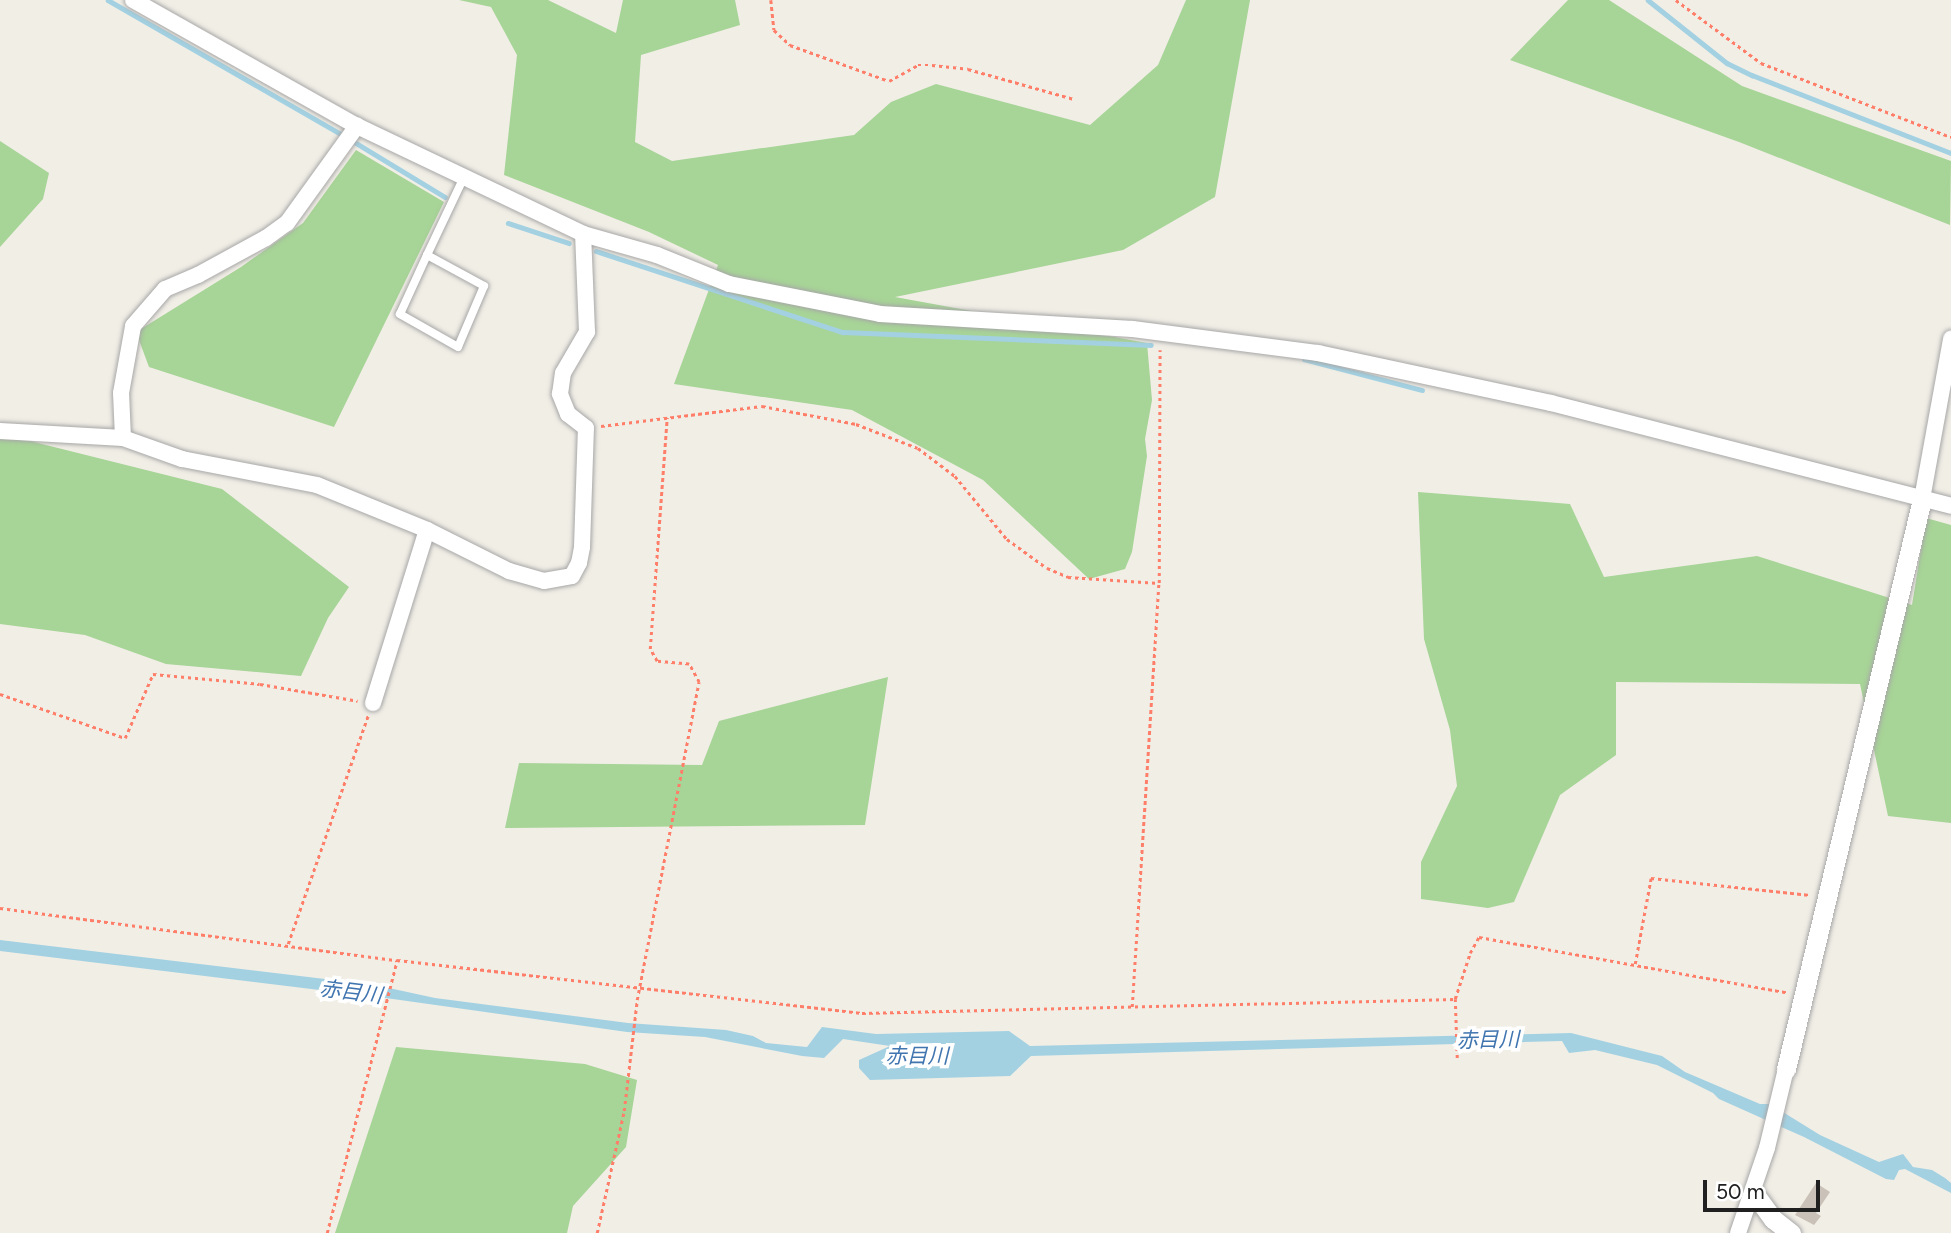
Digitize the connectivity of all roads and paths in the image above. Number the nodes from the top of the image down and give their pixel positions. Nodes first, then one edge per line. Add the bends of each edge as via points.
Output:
1 (133, 0) edge
2 (771, 0) edge
3 (1676, 0) edge
4 (1074, 99) dead end
5 (357, 126) junction
6 (1951, 138) edge
7 (464, 177) junction
8 (583, 234) junction
9 (427, 255) junction
10 (1161, 332) junction
11 (1951, 339) edge
12 (667, 418) junction
13 (586, 428) junction
14 (0, 431) edge
15 (123, 438) junction
16 (1922, 499) junction
17 (1951, 506) edge
18 (427, 530) junction
19 (1159, 583) junction
20 (0, 694) edge
21 (373, 703) junction
22 (1828, 896) junction
23 (0, 908) edge
24 (288, 944) junction
25 (397, 960) junction
26 (1635, 964) junction
27 (640, 987) junction
28 (1804, 995) junction
29 (1455, 999) junction
30 (1132, 1008) junction
31 (1457, 1058) dead end
32 (1786, 1069) joint
33 (1754, 1193) junction
34 (327, 1233) edge
35 (597, 1233) edge
36 (1738, 1233) edge
37 (1791, 1233) edge

1 - 5 street
2 - 4 path via 774,30 790,45 889,81 918,65 932,65 968,69
3 - 6 path via 1762,62
5 - 7 street
5 - 15 street via 287,223 165,289 133,326 121,393
7 - 8 street
7 - 9 lane
8 - 10 street via 657,255 729,284 880,314
8 - 13 street via 587,332 563,373 560,394 568,414
9 - 9 lane via 400,314 458,347 484,286
10 - 16 street via 1318,353 1551,403
10 - 19 path
11 - 16 street
12 - 13 path
12 - 19 path via 762,406 856,424 918,449 946,469 1007,539 1047,568 1068,576
12 - 27 path via 650,649 657,661 689,664 699,682
13 - 18 street via 582,547 572,576 544,581 509,571
14 - 15 street
15 - 18 street via 182,459 317,485
16 - 17 street
16 - 22 street
18 - 21 street
19 - 30 path
20 - 21 path via 125,738 153,674 260,684
21 - 24 path
22 - 26 path via 1651,878
22 - 28 street
23 - 24 path
24 - 25 path
25 - 27 path
25 - 34 path
26 - 28 path
26 - 29 path via 1479,937 1469,953
27 - 30 path via 862,1013
27 - 35 path via 624,1111
28 - 32 street
29 - 30 path
29 - 31 path
32 - 33 street
33 - 36 street
33 - 37 street via 1773,1219

